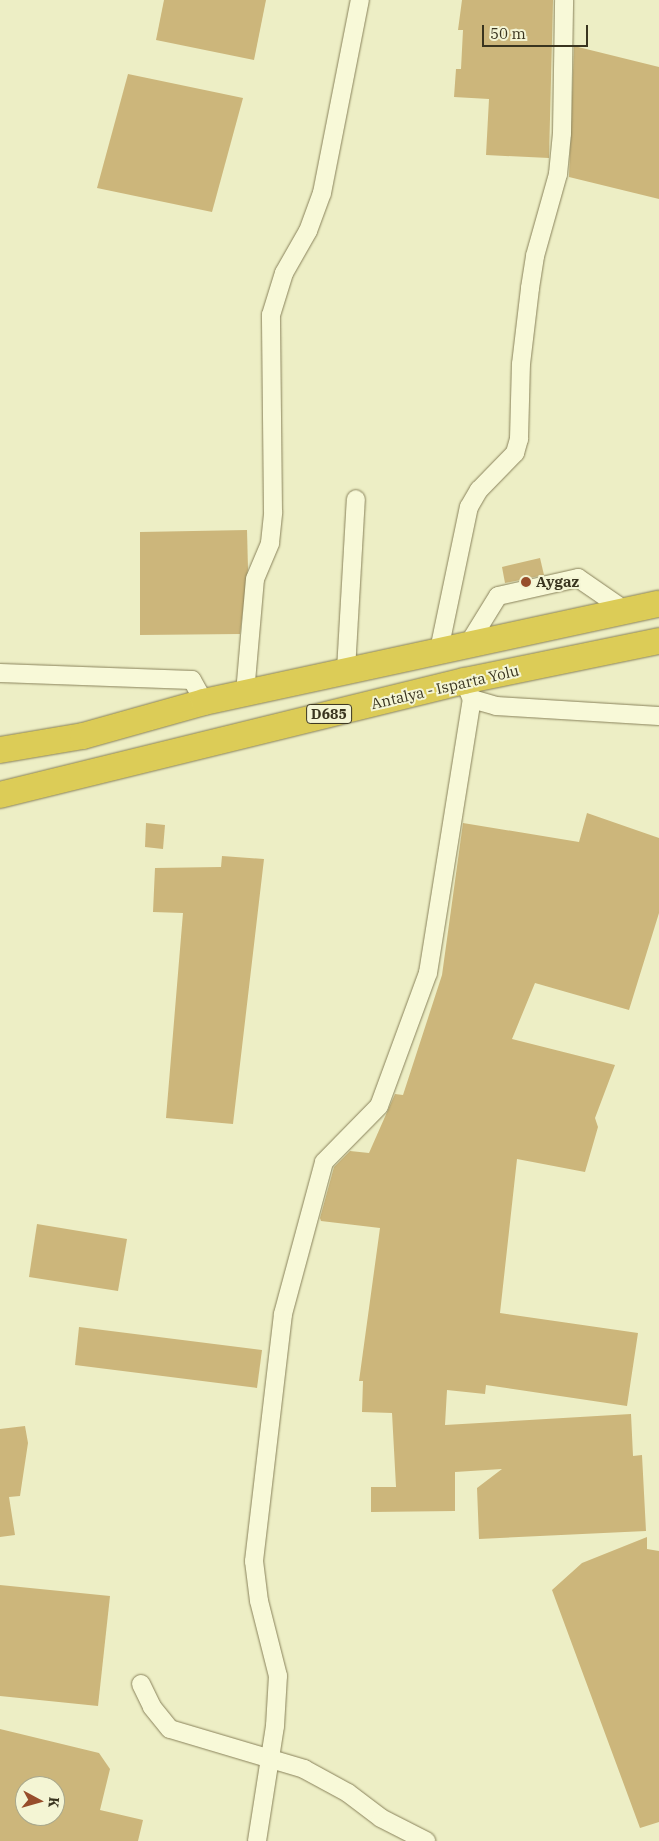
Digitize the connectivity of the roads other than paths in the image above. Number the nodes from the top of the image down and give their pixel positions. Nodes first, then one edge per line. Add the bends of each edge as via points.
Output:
1 (360, 0) edge
2 (564, 0) edge
3 (356, 500) dead end
4 (659, 604) edge
5 (626, 611) junction
6 (659, 641) edge
7 (469, 643) junction
8 (439, 650) junction
9 (346, 670) junction
10 (0, 673) edge
11 (468, 690) junction
12 (245, 693) junction
13 (204, 702) junction
14 (659, 716) edge
15 (0, 750) edge
16 (0, 795) edge
17 (141, 1684) dead end
18 (270, 1758) junction
19 (257, 1841) edge
20 (426, 1841) edge

1 - 12 street via 322,193 308,231 284,273 273,306 273,512 270,543 255,578
2 - 8 street via 562,133 558,174 535,256 530,288 521,364 519,439 515,453 479,490 469,507
3 - 9 street
4 - 5 highway
5 - 7 highway
5 - 7 street via 578,578 498,596
6 - 11 highway, Antalya - Isparta Yolu / D685
7 - 8 highway
8 - 9 highway
9 - 12 highway
10 - 13 street via 192,680
11 - 14 street via 496,706
11 - 16 highway, Antalya - Isparta Yolu / D685
11 - 18 street via 428,973 379,1106 324,1162 283,1314 254,1562 259,1601 278,1676
12 - 13 highway
13 - 15 highway via 83,736
17 - 18 street via 152,1707 170,1729
18 - 19 street
18 - 20 street via 304,1769 348,1793 381,1818

